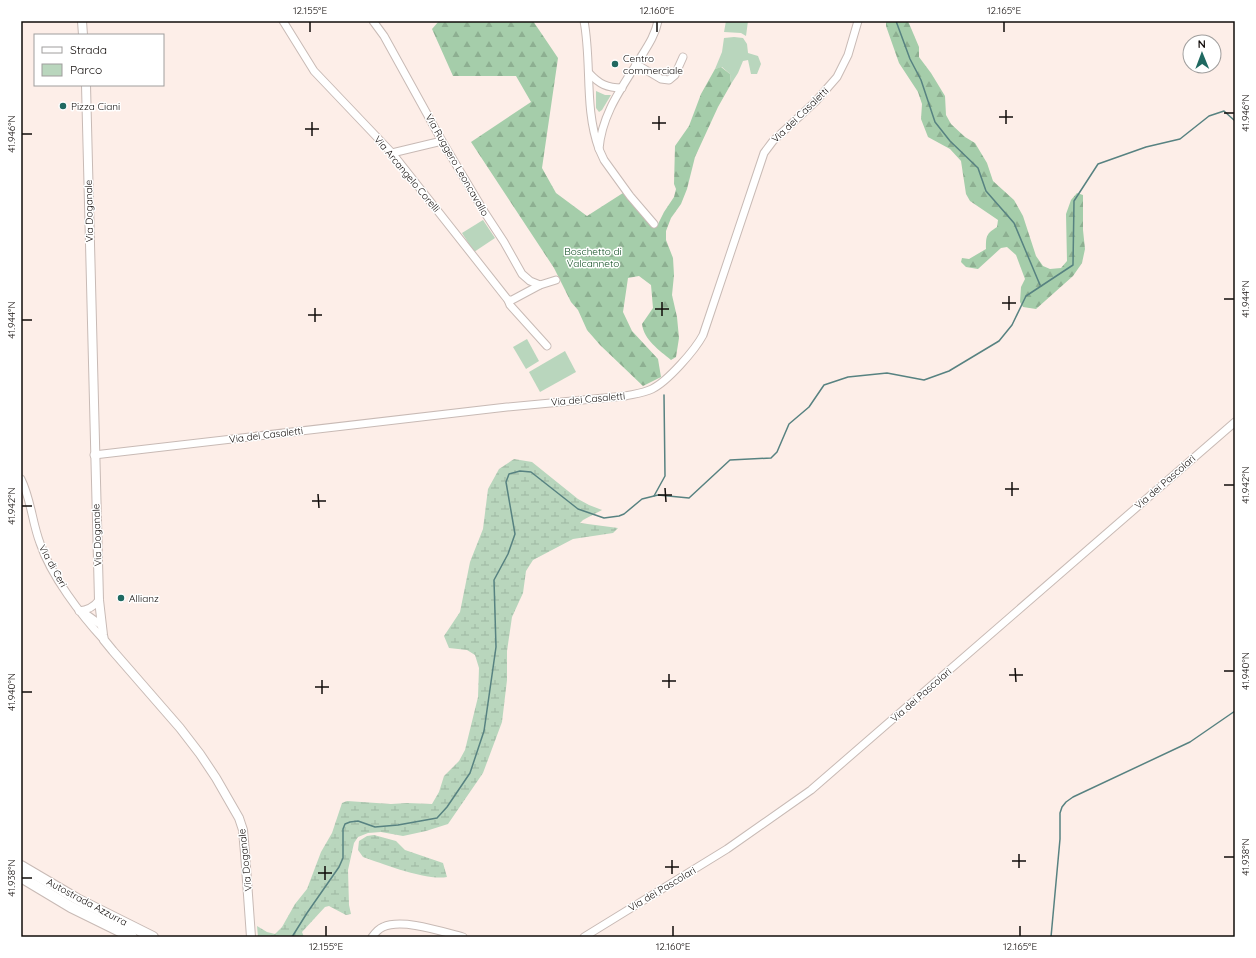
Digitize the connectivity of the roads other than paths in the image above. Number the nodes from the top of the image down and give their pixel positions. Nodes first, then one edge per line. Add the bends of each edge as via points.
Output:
1 (82, 21) edge
2 (283, 21) edge
3 (374, 21) edge
4 (584, 21) edge
5 (658, 21) edge
6 (858, 21) edge
7 (83, 34) edge
8 (684, 57) dead end
9 (636, 64) junction
10 (589, 73) junction
11 (86, 86) edge
12 (622, 88) junction
13 (442, 141) junction
14 (599, 149) junction
15 (392, 153) junction
16 (654, 224) dead end
17 (556, 280) dead end
18 (540, 285) junction
19 (508, 300) junction
20 (547, 346) dead end
21 (1235, 422) edge
22 (94, 455) junction
23 (21, 478) edge
24 (99, 600) junction
25 (80, 611) junction
26 (90, 625) junction
27 (101, 625) junction
28 (104, 640) junction
29 (21, 866) edge
30 (21, 877) edge
31 (132, 937) edge
32 (153, 937) edge
33 (252, 937) edge
34 (372, 937) edge
35 (463, 937) edge
36 (584, 937) edge

1 - 7 main road
2 - 15 street, Via Arcangelo Corelli via 314,71
3 - 13 street, Via Ruggero Leoncavallo via 386,38
4 - 10 street
5 - 9 street via 652,39
6 - 22 street, Via dei Casaletti via 846,61 837,77 816,101 776,138 760,162 698,344 688,357 653,388 625,396 507,407
8 - 9 street via 675,75 669,80 661,79
9 - 12 street
10 - 12 street via 604,86
10 - 14 street via 592,122
11 - 22 main road, Via Doganale
12 - 14 street via 605,120
13 - 15 street
13 - 18 street, Via Ruggero Leoncavallo via 522,274
14 - 16 street via 630,196
15 - 19 street, Via Arcangelo Corelli
17 - 18 street
18 - 19 street
19 - 20 street, Via Arcangelo Corelli
21 - 36 street, Via dei Pascolari via 811,790 727,849
22 - 24 main road, Via Doganale
23 - 25 street, Via di Ceri via 28,494 42,549
24 - 25 street via 94,606
24 - 27 main road, Via Doganale
25 - 26 street, Via di Ceri
25 - 27 street
26 - 27 street
26 - 28 street, Via di Ceri
27 - 28 main road, Via Doganale
28 - 33 main road, Via Doganale via 200,754 237,813 244,835
29 - 32 highway, Autostrada Azzurra via 77,899
30 - 31 highway, Autostrada Azzurra via 71,907
34 - 35 street via 384,927 400,925

